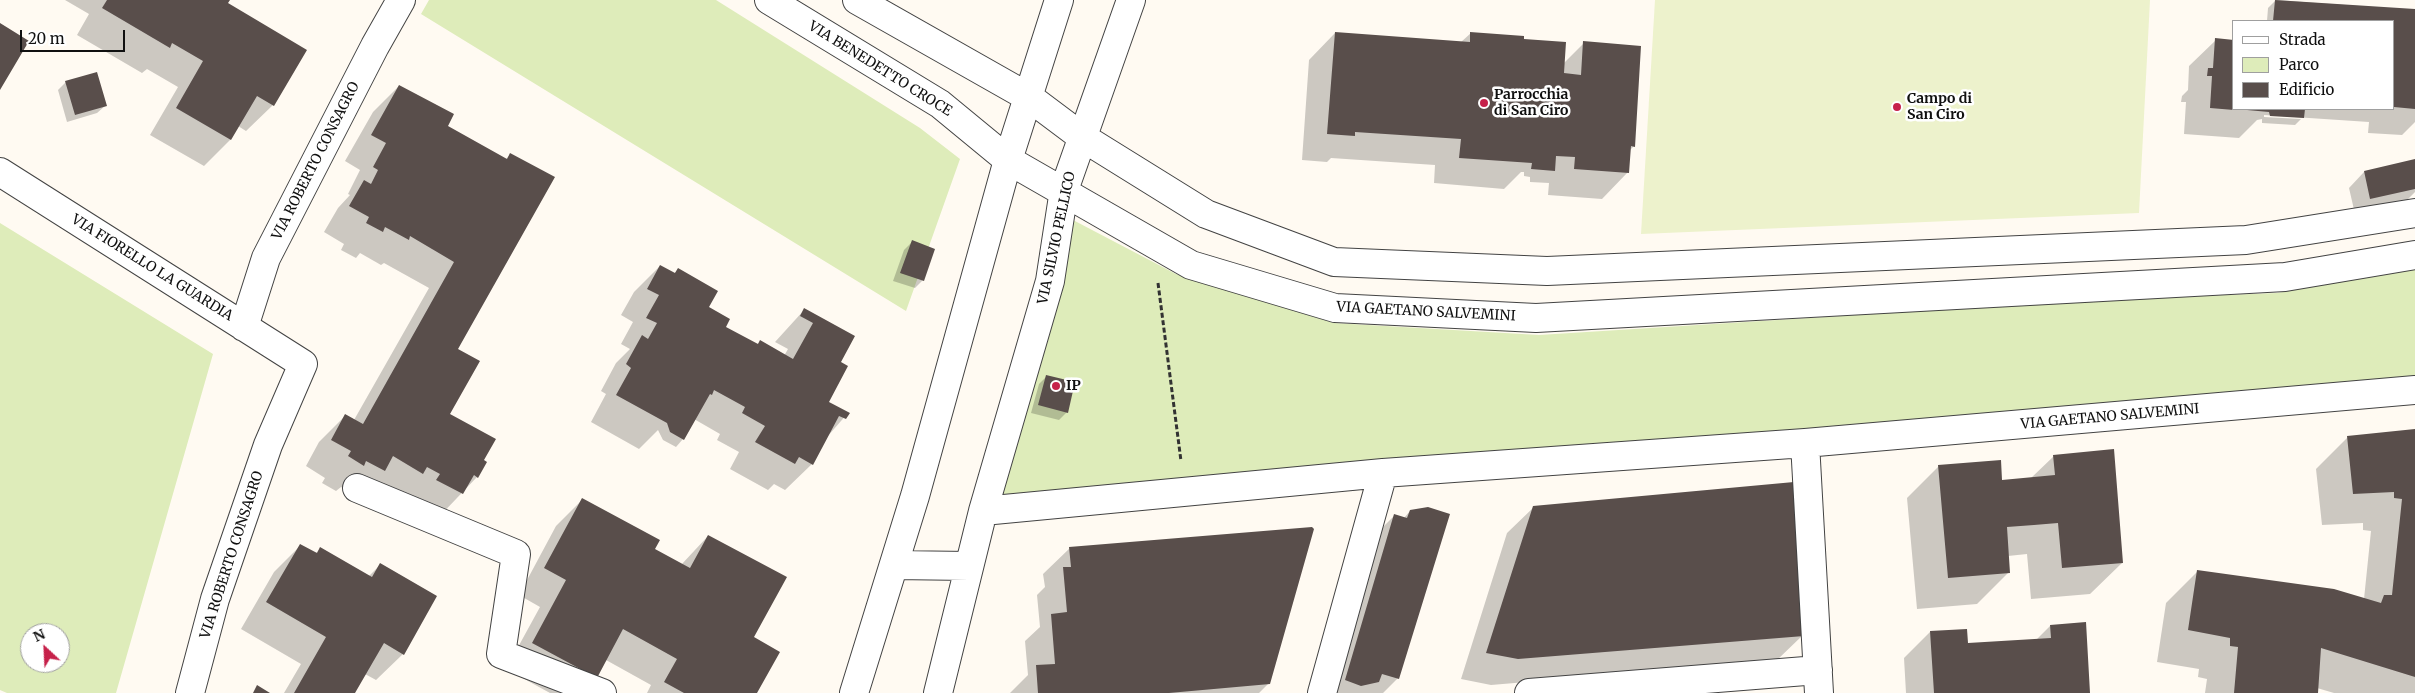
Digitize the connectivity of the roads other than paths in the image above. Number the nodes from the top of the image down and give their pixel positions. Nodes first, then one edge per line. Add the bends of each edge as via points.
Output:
1 (401, 0) edge
2 (769, 0) edge
3 (857, 0) edge
4 (1059, 0) edge
5 (1131, 0) edge
6 (1030, 98) junction
7 (1082, 137) junction
8 (1008, 160) junction
9 (0, 172) edge
10 (1064, 190) junction
11 (2415, 213) edge
12 (1891, 255) junction
13 (2415, 255) edge
14 (1812, 259) junction
15 (1893, 298) junction
16 (1813, 303) junction
17 (244, 327) junction
18 (303, 364) joint
19 (2415, 390) edge
20 (1806, 443) junction
21 (1382, 473) junction
22 (356, 488) dead end
23 (983, 511) junction
24 (894, 565) junction
25 (969, 566) junction
26 (1818, 682) edge
27 (190, 693) edge
28 (602, 693) edge
29 (854, 693) edge
30 (938, 693) edge
31 (1322, 693) edge
32 (1529, 693) edge

1 - 17 street, VIA ROBERTO CONSAGRO via 266,258
2 - 8 street, VIA BENEDETTO CROCE via 940,104
3 - 6 street
4 - 6 street
5 - 7 street, VIA SILVIO PELLICO
6 - 7 street
6 - 8 street
7 - 10 street, VIA SILVIO PELLICO
7 - 14 street via 1206,214 1334,262 1547,271
8 - 10 street, VIA BENEDETTO CROCE
8 - 24 street
9 - 17 street, VIA FIORELLO LA GUARDIA
10 - 16 street, VIA GAETANO SALVEMINI via 1192,264 1335,308 1536,318
10 - 23 street, VIA SILVIO PELLICO via 1050,281
11 - 12 street via 2246,240
12 - 14 street
12 - 15 street
13 - 15 street, VIA GAETANO SALVEMINI via 2286,277
14 - 16 street
15 - 16 street, VIA GAETANO SALVEMINI
17 - 18 street, VIA FIORELLO LA GUARDIA
18 - 27 street, VIA ROBERTO CONSAGRO via 268,445 215,599
19 - 20 street, VIA GAETANO SALVEMINI
20 - 21 street, VIA GAETANO SALVEMINI
20 - 26 street
21 - 23 street, VIA GAETANO SALVEMINI
21 - 31 street
22 - 28 street via 516,554 501,654
23 - 25 street, VIA SILVIO PELLICO
24 - 25 street
24 - 29 street
25 - 30 street, VIA SILVIO PELLICO
26 - 32 street

